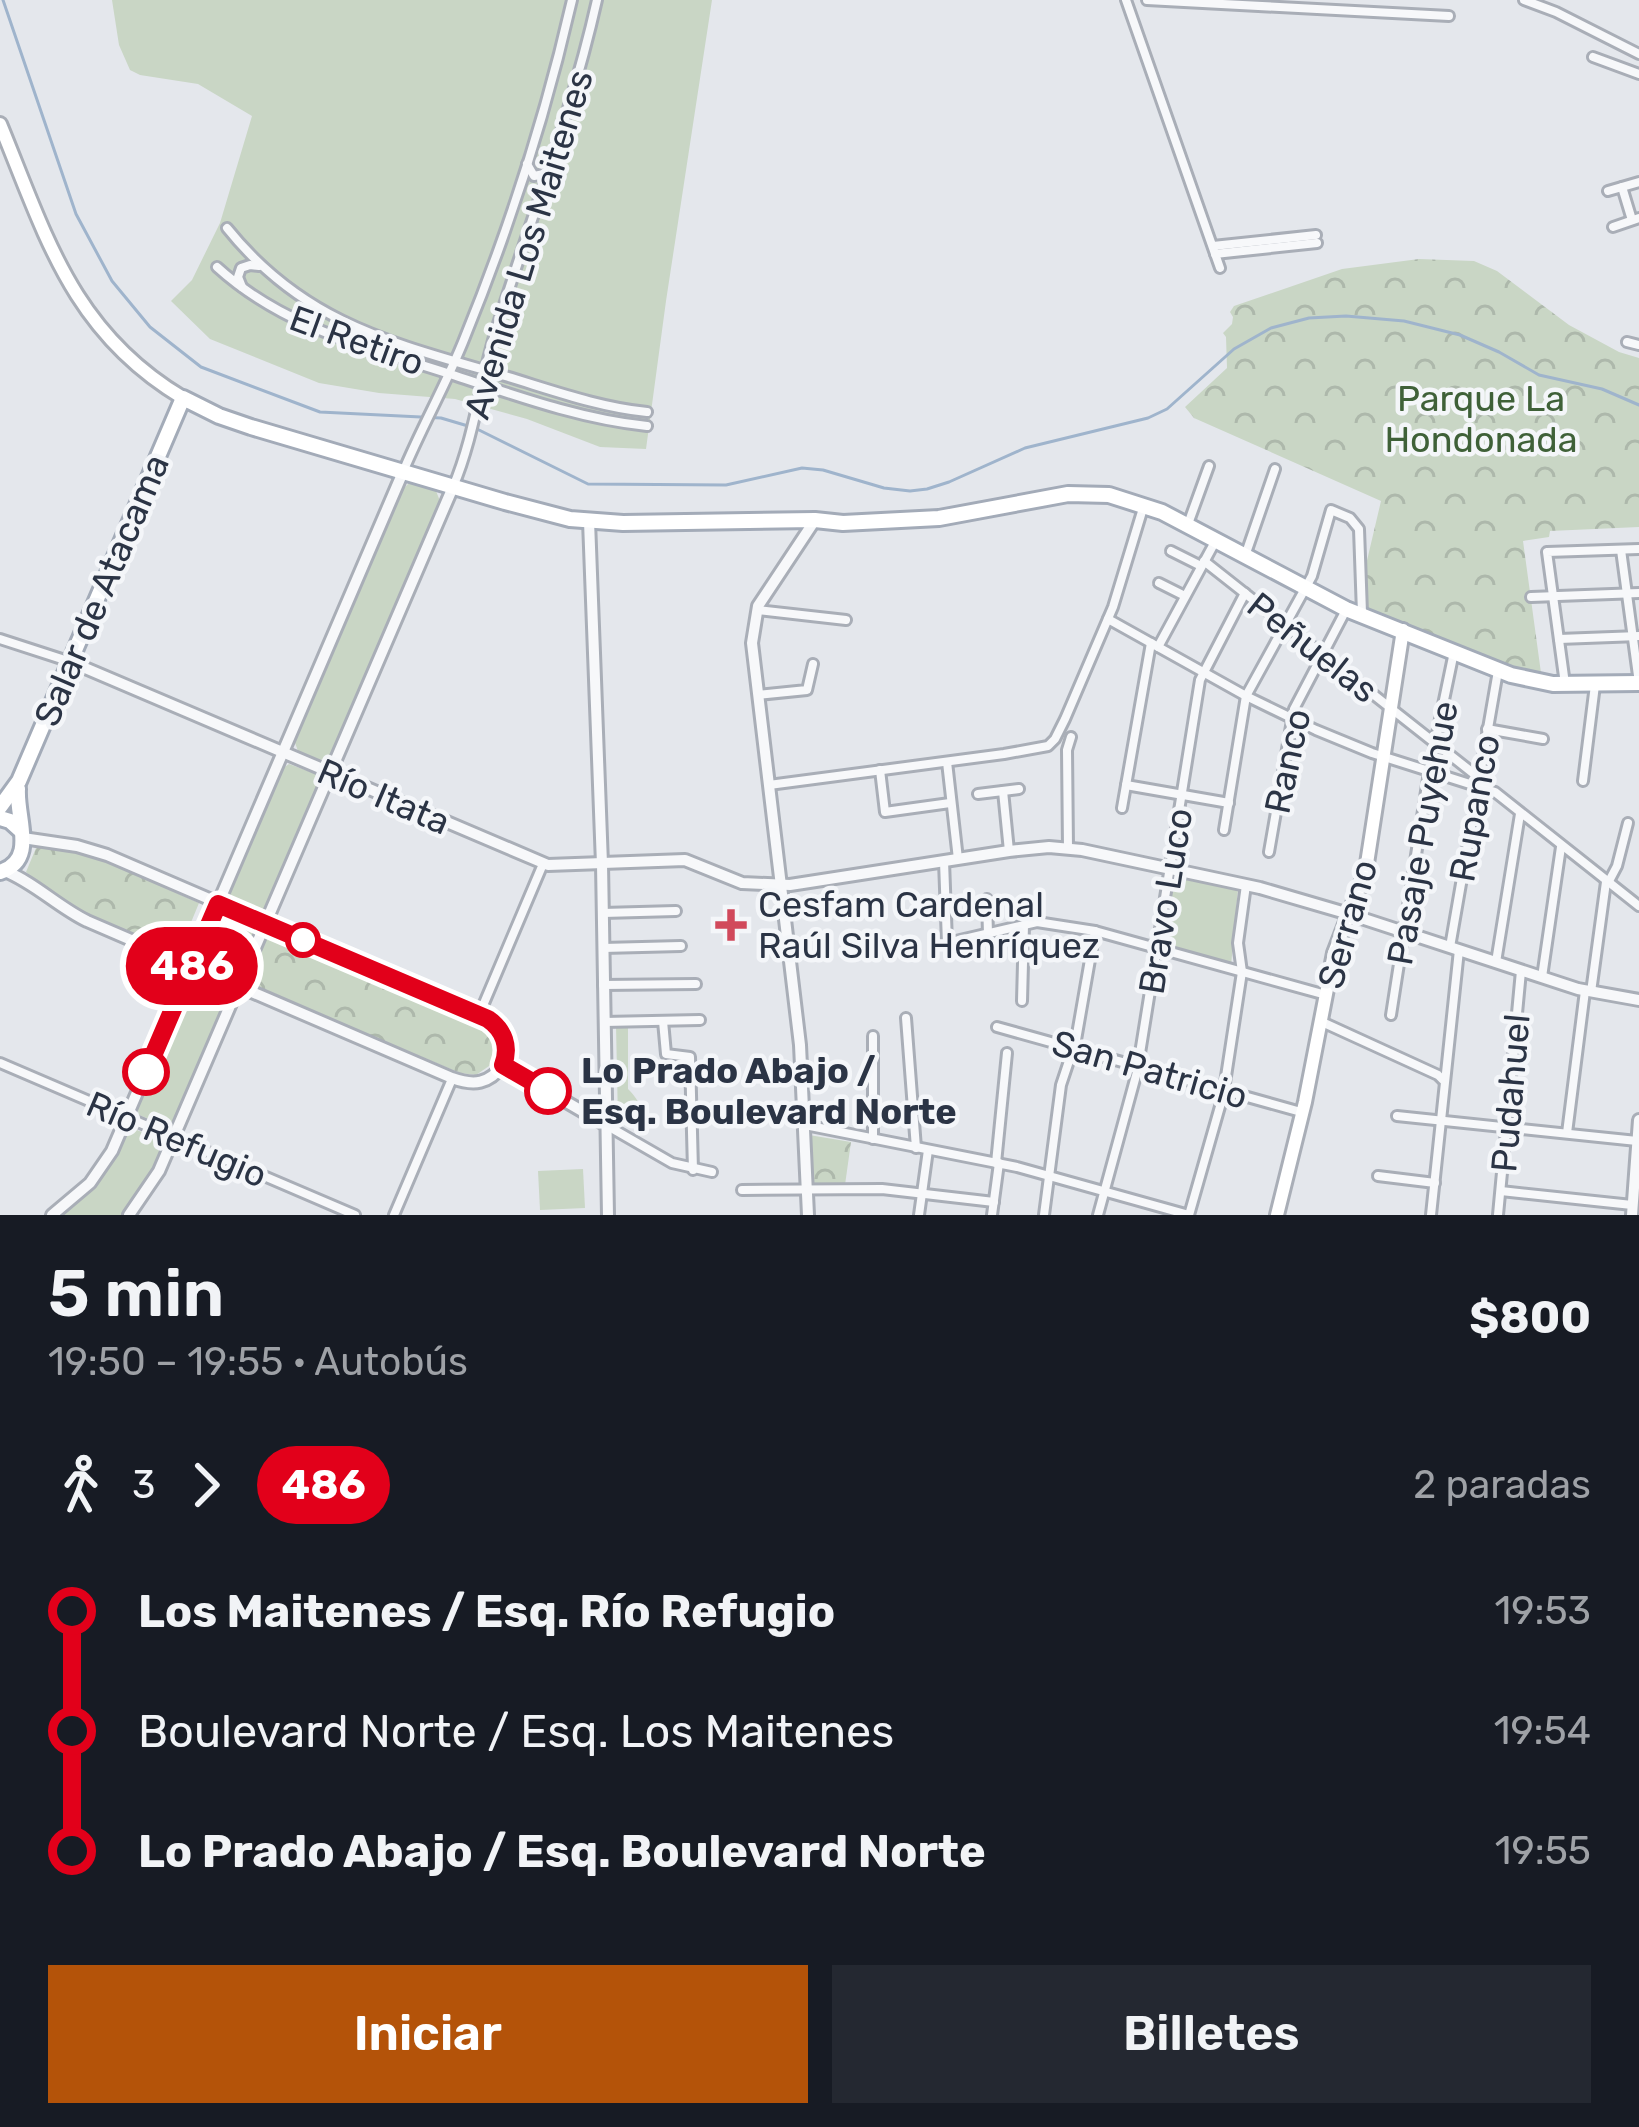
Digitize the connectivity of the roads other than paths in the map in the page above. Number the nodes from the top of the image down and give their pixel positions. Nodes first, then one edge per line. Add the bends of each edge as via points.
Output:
1 (572, 0) edge
2 (597, 0) edge
3 (1126, 0) edge
4 (1147, 0) edge
5 (1524, 0) edge
6 (1256, 3) edge
7 (1449, 16) dead end
8 (1639, 54) edge
9 (1593, 57) dead end
10 (1639, 74) edge
11 (0, 124) edge
12 (526, 163) junction
13 (549, 173) junction
14 (1639, 182) edge
15 (1622, 187) junction
16 (1607, 191) dead end
17 (1637, 219) edge
18 (1613, 226) dead end
19 (226, 228) dead end
20 (1312, 240) dead end
21 (1214, 250) junction
22 (260, 266) junction
23 (217, 267) dead end
24 (1220, 268) dead end
25 (242, 289) junction
26 (1627, 342) dead end
27 (1639, 345) edge
28 (455, 361) junction
29 (485, 370) junction
30 (448, 374) junction
31 (483, 385) junction
32 (183, 398) junction
33 (632, 411) junction
34 (210, 412) junction
35 (647, 412) dead end
36 (173, 422) junction
37 (628, 424) junction
38 (647, 426) dead end
39 (1209, 466) dead end
40 (1275, 469) dead end
41 (403, 472) junction
42 (453, 487) junction
43 (1144, 505) junction
44 (814, 520) junction
45 (589, 521) junction
46 (1188, 525) junction
47 (1216, 540) junction
48 (1639, 549) edge
49 (1621, 550) junction
50 (1171, 551) dead end
51 (1245, 556) junction
52 (1203, 564) junction
53 (1159, 583) dead end
54 (1305, 588) junction
55 (1639, 592) edge
56 (1245, 593) junction
57 (1627, 593) junction
58 (1554, 594) junction
59 (1185, 596) junction
60 (1531, 597) dead end
61 (1346, 609) junction
62 (756, 610) junction
63 (1362, 615) junction
64 (1108, 619) junction
65 (846, 620) dead end
66 (1284, 624) junction
67 (1403, 631) junction
68 (1636, 637) edge
69 (0, 639) edge
70 (1559, 639) junction
71 (1154, 645) junction
72 (1454, 651) junction
73 (1322, 654) junction
74 (71, 662) junction
75 (813, 664) dead end
76 (1499, 670) junction
77 (1203, 672) junction
78 (1595, 683) junction
79 (1639, 683) edge
80 (1565, 684) junction
81 (756, 695) junction
82 (1246, 696) junction
83 (1391, 709) junction
84 (1292, 718) junction
85 (1487, 729) junction
86 (1071, 737) dead end
87 (1543, 739) dead end
88 (1435, 743) junction
89 (283, 754) junction
90 (1384, 757) junction
91 (947, 762) junction
92 (880, 770) junction
93 (1429, 772) junction
94 (330, 773) junction
95 (19, 781) junction
96 (1582, 781) dead end
97 (1477, 782) junction
98 (768, 785) junction
99 (1126, 785) junction
100 (1019, 789) dead end
101 (1003, 791) junction
102 (978, 794) dead end
103 (1182, 794) junction
104 (950, 803) junction
105 (1229, 803) junction
106 (0, 807) edge
107 (1122, 808) dead end
108 (1520, 813) junction
109 (0, 818) edge
110 (1628, 823) dead end
111 (1224, 830) dead end
112 (22, 834) junction
113 (1561, 846) junction
114 (1068, 848) junction
115 (1009, 850) junction
116 (1269, 852) dead end
117 (951, 860) junction
118 (543, 864) junction
119 (602, 864) junction
120 (1170, 868) junction
121 (3, 872) edge
122 (1607, 882) junction
123 (780, 885) junction
124 (1246, 885) junction
125 (987, 899) dead end
126 (218, 904) junction
127 (1639, 906) edge
128 (676, 910) dead end
129 (602, 913) junction
130 (1349, 914) junction
131 (265, 924) junction
132 (1024, 926) junction
133 (1095, 931) junction
134 (1405, 932) junction
135 (988, 934) junction
136 (681, 946) dead end
137 (603, 948) junction
138 (1157, 948) junction
139 (1454, 949) junction
140 (1496, 962) junction
141 (192, 967) junction
142 (1521, 971) junction
143 (1242, 972) junction
144 (1541, 977) junction
145 (696, 984) dead end
146 (603, 985) junction
147 (239, 986) junction
148 (1588, 992) junction
149 (1326, 995) junction
150 (1639, 1000) edge
151 (1022, 1001) dead end
152 (479, 1015) junction
153 (1391, 1015) dead end
154 (906, 1018) dead end
155 (700, 1020) dead end
156 (663, 1021) junction
157 (1321, 1021) junction
158 (604, 1022) junction
159 (997, 1027) dead end
160 (873, 1036) dead end
161 (1073, 1047) junction
162 (1007, 1053) dead end
163 (0, 1063) edge
164 (503, 1065) junction
165 (1139, 1066) junction
166 (452, 1078) junction
167 (1444, 1081) junction
168 (1223, 1090) junction
169 (1303, 1112) junction
170 (1397, 1116) dead end
171 (127, 1117) junction
172 (1441, 1120) junction
173 (1639, 1120) edge
174 (606, 1125) junction
175 (805, 1125) junction
176 (1505, 1127) junction
177 (1567, 1133) junction
178 (174, 1137) junction
179 (873, 1139) junction
180 (1637, 1141) edge
181 (916, 1148) junction
182 (928, 1150) junction
183 (997, 1163) junction
184 (1637, 1166) edge
185 (693, 1170) junction
186 (712, 1172) dead end
187 (1049, 1175) junction
188 (1378, 1176) dead end
189 (1435, 1183) junction
190 (807, 1189) junction
191 (742, 1190) dead end
192 (1105, 1191) junction
193 (1501, 1191) junction
194 (922, 1192) junction
195 (994, 1202) junction
196 (1632, 1210) edge
197 (52, 1215) edge
198 (129, 1215) edge
199 (355, 1215) edge
200 (394, 1215) edge
201 (608, 1215) edge
202 (808, 1215) edge
203 (920, 1215) edge
204 (992, 1215) edge
205 (1044, 1215) edge
206 (1097, 1215) edge
207 (1189, 1215) edge
208 (1276, 1215) edge
209 (1431, 1215) edge
210 (1498, 1215) edge

1 - 12 street, Avenida Los Maitenes
2 - 13 street, Avenida Los Maitenes
3 - 21 street
4 - 6 street
5 - 8 street via 1559,9
6 - 7 street
9 - 10 street
11 - 32 main road via 77,298 125,356
12 - 13 street via 534,176
12 - 28 street, Avenida Los Maitenes
13 - 29 street, Avenida Los Maitenes
14 - 15 street
15 - 16 street
15 - 17 street
17 - 18 street
19 - 22 street, El Retiro
20 - 21 street
21 - 24 street
22 - 25 street via 241,268
22 - 28 street, El Retiro via 339,321
23 - 25 street, El Retiro
25 - 30 street, El Retiro via 312,329
26 - 27 street
28 - 29 street, El Retiro
28 - 30 street, Avenida Los Maitenes
29 - 31 street, Avenida Los Maitenes
29 - 33 street, El Retiro
30 - 31 street, El Retiro
30 - 41 street, Avenida Los Maitenes
31 - 37 street, El Retiro
31 - 42 street, Avenida Los Maitenes
32 - 34 main road
32 - 36 main road, Salar de Atacama
33 - 35 street, El Retiro
33 - 37 street
34 - 36 main road
34 - 41 main road
36 - 74 main road, Salar de Atacama
37 - 38 street, El Retiro
39 - 46 street
40 - 51 street
41 - 42 main road
41 - 89 street
42 - 45 main road
42 - 94 street
43 - 44 main road via 1068,494 939,518
43 - 46 main road
43 - 64 street
44 - 45 main road
44 - 62 street
45 - 119 street
46 - 47 main road
47 - 51 main road
47 - 52 street
48 - 49 street
49 - 57 street
49 - 58 street via 1547,552
50 - 52 street, Peñuelas
51 - 54 main road
52 - 56 street, Peñuelas
52 - 59 street
53 - 59 street
54 - 61 main road
54 - 63 street via 1331,510 1350,518 1359,529
54 - 66 street
55 - 57 street
56 - 66 street, Peñuelas
56 - 77 street, Bravo Luco
57 - 58 street
57 - 68 street
58 - 60 street
58 - 70 street
59 - 71 street
61 - 63 main road
61 - 73 street, Ranco
62 - 65 street
62 - 81 street
63 - 67 main road
64 - 71 street
64 - 91 street via 1052,742
66 - 73 street, Peñuelas
66 - 82 street
67 - 72 main road
67 - 83 main road, Serrano
68 - 70 street
68 - 79 street
69 - 74 street, Río Itata
70 - 80 street
71 - 77 street
71 - 99 street
72 - 76 main road
72 - 88 street, Pasaje Puyehue
73 - 83 street, Peñuelas
73 - 84 street, Ranco
74 - 89 street, Río Itata
74 - 95 main road, Salar de Atacama
75 - 81 street via 806,691
76 - 80 main road
76 - 85 street, Rupanco
77 - 82 street
77 - 103 street, Bravo Luco
78 - 79 main road
78 - 80 main road
78 - 96 street
81 - 98 street
82 - 84 street
82 - 105 street
83 - 88 street, Peñuelas
83 - 90 main road, Serrano
84 - 90 street
84 - 116 street, Ranco
85 - 87 street
85 - 97 street, Rupanco
86 - 114 street
88 - 93 street, Pasaje Puyehue
88 - 97 street, Peñuelas
89 - 94 street, Río Itata
89 - 126 street
90 - 93 street
90 - 130 main road, Serrano via 1364,878
91 - 92 street
91 - 104 street
92 - 98 street
92 - 104 street via 885,812
93 - 97 street
93 - 134 street, Pasaje Puyehue
94 - 118 street, Río Itata
94 - 131 street
95 - 106 main road, Salar de Atacama
95 - 112 main road, Salar de Atacama
97 - 108 street
97 - 139 street, Rupanco
98 - 123 street
99 - 103 street
99 - 107 street
100 - 101 street
101 - 102 street
101 - 115 street
103 - 105 street
103 - 120 street, Bravo Luco
104 - 117 street
105 - 111 street
108 - 113 street
108 - 140 street
109 - 112 main road
110 - 122 street
112 - 121 main road via 21,857
112 - 126 street via 96,851
113 - 122 street
113 - 144 street
114 - 115 street, Río Itata
114 - 120 street, Río Itata
115 - 117 street, Río Itata
117 - 123 street, Río Itata
117 - 135 street via 947,943
118 - 119 street, Río Itata
118 - 152 street
119 - 123 street, Río Itata via 692,861 742,883
119 - 129 street
120 - 124 street, Río Itata
120 - 138 street, Bravo Luco
121 - 141 street via 71,913
122 - 127 street
122 - 148 street
123 - 175 street
124 - 130 street, Río Itata
124 - 143 street
125 - 135 street
126 - 131 street
126 - 141 street
128 - 129 street
129 - 137 street
130 - 134 street, Río Itata
130 - 149 main road, Serrano
131 - 147 street
131 - 152 street
132 - 133 street
132 - 135 street
132 - 151 street
133 - 138 street
133 - 161 street
134 - 139 street, Río Itata
134 - 153 street, Pasaje Puyehue
136 - 137 street
137 - 146 street
138 - 143 street
138 - 165 street, Bravo Luco
139 - 140 street, Río Itata
139 - 167 street, Rupanco
140 - 142 street, Río Itata
141 - 147 street
141 - 171 street
142 - 144 street, Río Itata
142 - 176 street, Pudahuel
143 - 149 street
143 - 168 street
144 - 148 street, Río Itata
145 - 146 street
146 - 158 street
147 - 166 street
147 - 178 street
148 - 150 street, Río Itata
148 - 177 street
149 - 157 main road, Serrano
152 - 164 street via 504,1036
154 - 181 street
155 - 156 street
156 - 158 street
156 - 185 street via 666,1054 690,1057
157 - 167 street
157 - 169 main road, Serrano
158 - 174 street
159 - 161 street, San Patricio
160 - 179 street
161 - 165 street, San Patricio
161 - 187 street
162 - 183 street
163 - 171 street, Río Refugio
164 - 166 street via 478,1083
164 - 174 street
165 - 168 street, San Patricio
165 - 192 street, Bravo Luco
166 - 200 street
167 - 172 street, Rupanco
168 - 169 street, San Patricio
168 - 207 street
169 - 208 main road, Serrano
170 - 172 street
171 - 178 street, Río Refugio
171 - 197 street via 102,1168
172 - 176 street
172 - 189 street, Rupanco
173 - 180 street
174 - 185 street
174 - 201 street
175 - 179 street
175 - 190 street
176 - 177 street
176 - 193 street, Pudahuel
177 - 180 street
178 - 198 street
178 - 199 street, Río Refugio
179 - 181 street
180 - 184 street
181 - 182 street
182 - 183 street
182 - 194 street
183 - 187 street
183 - 195 street
184 - 196 street
185 - 186 street
187 - 192 street
187 - 205 street
188 - 189 street
189 - 209 street, Rupanco
190 - 191 street
190 - 194 street
190 - 202 street
192 - 206 street, Bravo Luco
192 - 207 street
193 - 196 street
193 - 210 street, Pudahuel
194 - 195 street
194 - 203 street
195 - 204 street

